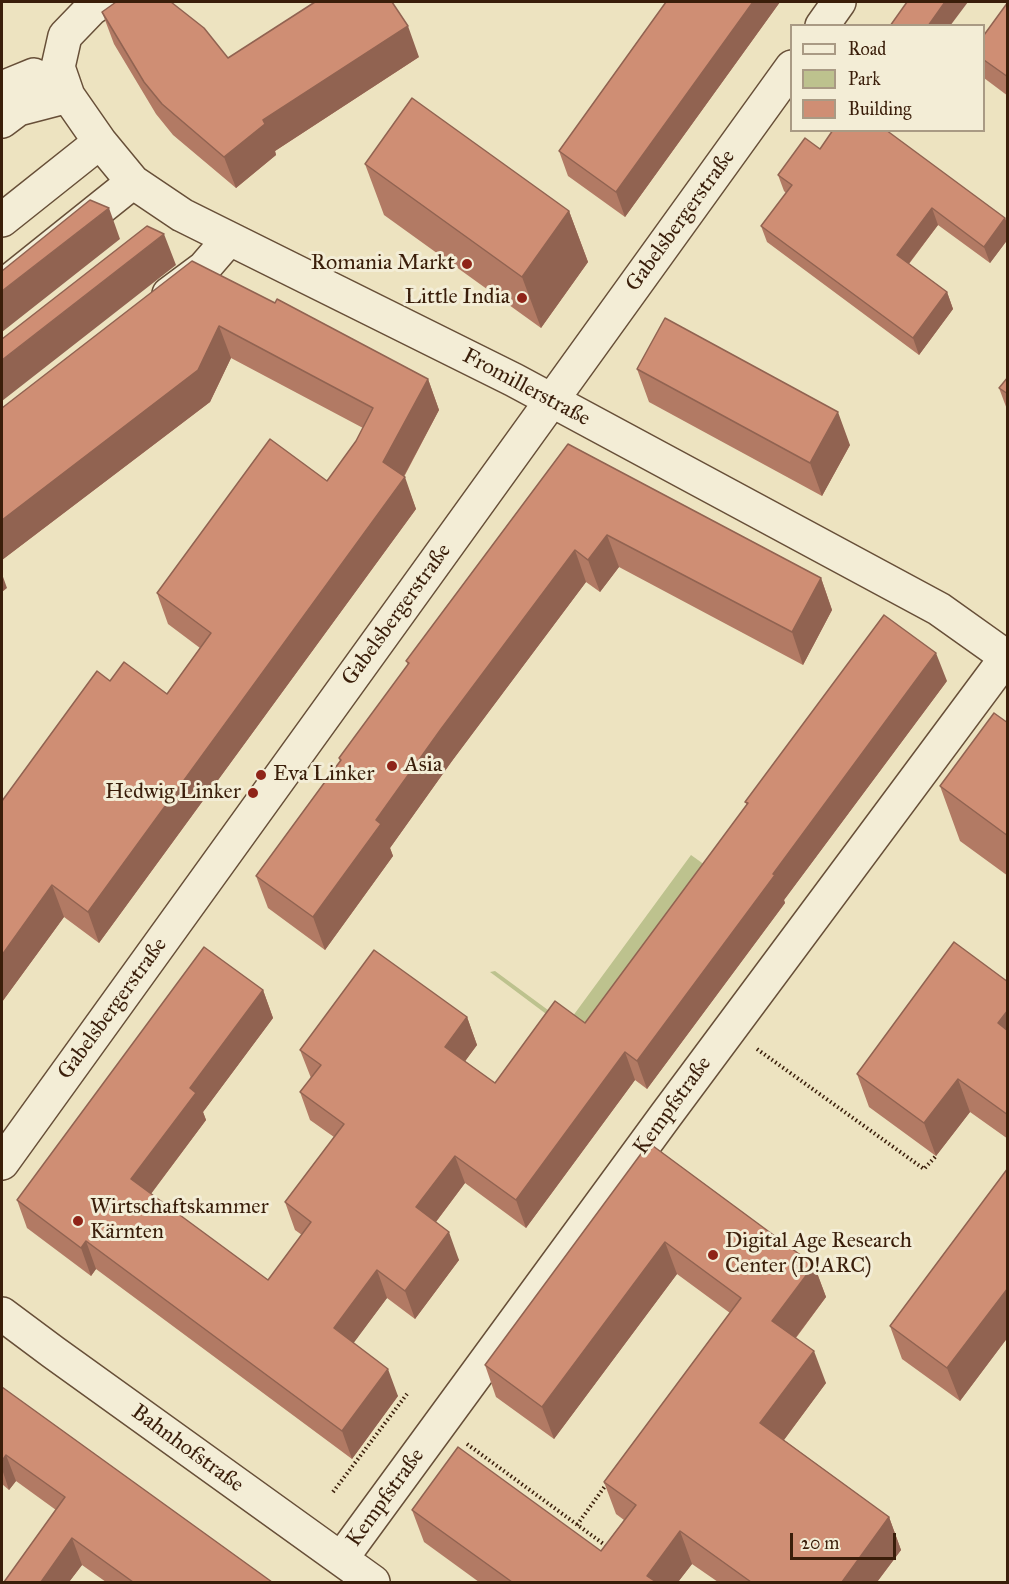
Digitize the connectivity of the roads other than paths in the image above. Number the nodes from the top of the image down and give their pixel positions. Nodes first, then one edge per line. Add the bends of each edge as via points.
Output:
1 (101, 2) edge
2 (839, 2) edge
3 (823, 24) edge
4 (790, 70) edge
5 (2, 87) edge
6 (68, 96) junction
7 (2, 121) edge
8 (100, 142) junction
9 (133, 182) junction
10 (2, 220) edge
11 (229, 239) junction
12 (2, 287) edge
13 (151, 309) edge
14 (551, 401) junction
15 (1007, 657) edge
16 (2, 1163) edge
17 (2, 1314) edge
18 (341, 1559) junction
19 (373, 1582) edge

1 - 6 street via 65,36 58,67
2 - 3 street
4 - 14 street, Gabelsbergerstraße
5 - 6 street via 34,75
6 - 7 street via 18,109
6 - 8 street, Fromillerstraße
8 - 9 street, Fromillerstraße
8 - 10 street
9 - 11 street, Fromillerstraße via 170,224
9 - 12 street
11 - 13 street via 204,268
11 - 14 street, Fromillerstraße
14 - 15 street, Fromillerstraße via 939,609
14 - 16 street, Gabelsbergerstraße
15 - 18 street, Kempfstraße
17 - 18 street, Bahnhofstraße
18 - 19 street, Bahnhofstraße

